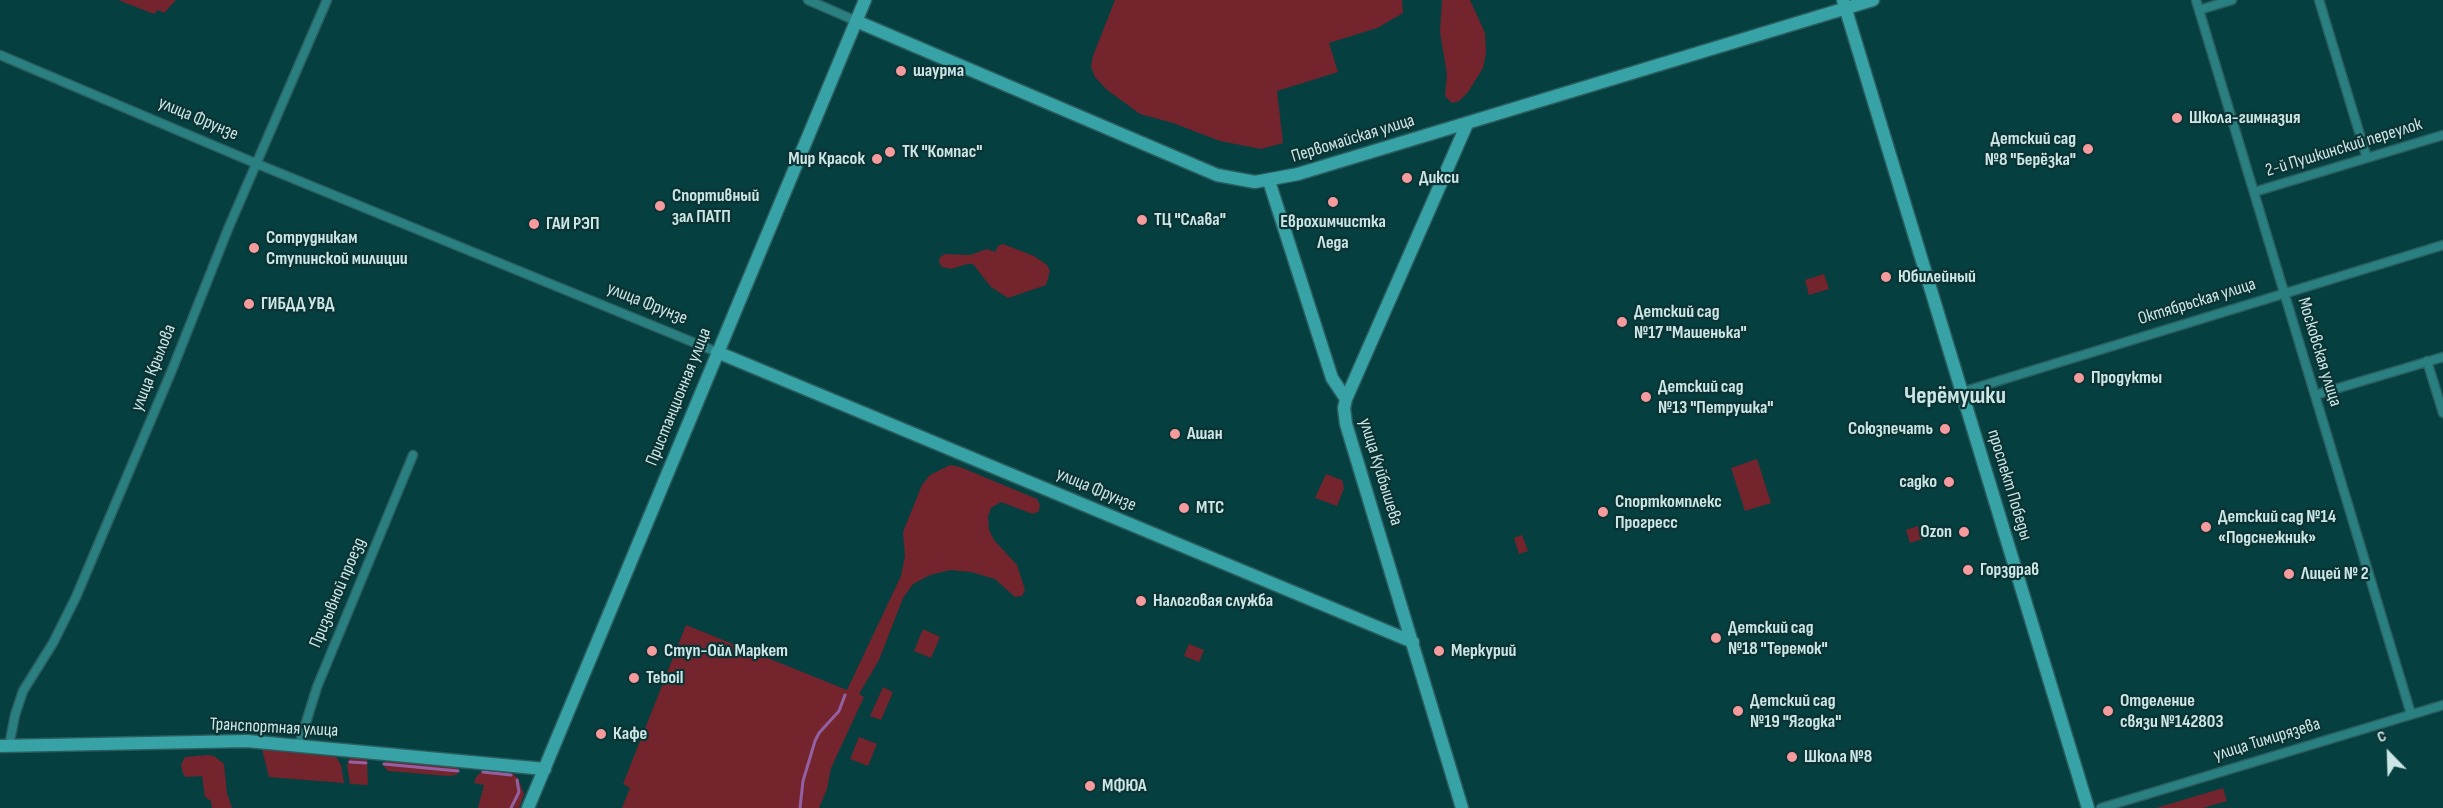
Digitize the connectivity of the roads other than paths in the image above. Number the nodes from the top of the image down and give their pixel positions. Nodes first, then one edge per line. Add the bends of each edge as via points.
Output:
1 (327, 0) edge
2 (808, 0) edge
3 (865, 0) edge
4 (1873, 0) edge
5 (2196, 0) edge
6 (2232, 0) edge
7 (2319, 0) edge
8 (1844, 4) edge
9 (2199, 10) junction
10 (856, 21) junction
11 (0, 55) edge
12 (1467, 124) junction
13 (2443, 135) edge
14 (2367, 158) junction
15 (255, 163) junction
16 (1269, 181) junction
17 (2254, 192) junction
18 (2443, 245) edge
19 (2284, 293) junction
20 (717, 352) junction
21 (2443, 357) edge
22 (2427, 361) junction
23 (1962, 392) junction
24 (2315, 395) junction
25 (1346, 399) junction
26 (2443, 413) edge
27 (413, 455) dead end
28 (1413, 642) junction
29 (2443, 705) edge
30 (2411, 714) junction
31 (299, 745) junction
32 (4, 746) edge
33 (544, 769) junction
34 (528, 808) edge
35 (1462, 808) edge
36 (2088, 808) edge
37 (2101, 808) edge

1 - 15 street, улица Крылова
2 - 10 street
3 - 10 main road, Пристанционная улица
4 - 8 main road, Первомайская улица
5 - 9 street, Московская улица
6 - 9 street
7 - 14 street
8 - 12 main road, Первомайская улица
8 - 23 main road, проспект Победы
9 - 17 street, Московская улица
10 - 16 main road, Первомайская улица via 1217,175 1240,181
10 - 20 main road, Пристанционная улица
11 - 15 street, улица Фрунзе
12 - 16 main road, Первомайская улица
12 - 25 main road, улица Куйбышева
13 - 14 street, 2-й Пушкинский переулок
14 - 17 street, 2-й Пушкинский переулок
15 - 20 street, улица Фрунзе
15 - 32 street, улица Крылова via 76,597 23,691
16 - 25 main road via 1332,378
17 - 19 street, Московская улица
18 - 19 street, Октябрьская улица
19 - 23 street, Октябрьская улица
19 - 24 street, Московская улица
20 - 28 main road, улица Фрунзе
20 - 33 main road, Пристанционная улица
21 - 22 street
22 - 24 street
22 - 26 street
23 - 36 main road, проспект Победы
24 - 30 street, Московская улица
25 - 28 main road, улица Куйбышева via 1346,424
27 - 31 street, Призывной проезд via 317,687
28 - 35 main road, улица Куйбышева
29 - 30 street, улица Тимирязева
30 - 37 street, улица Тимирязева
31 - 32 main road, Транспортная улица via 247,741
31 - 33 main road, Транспортная улица
33 - 34 main road, Пристанционная улица

